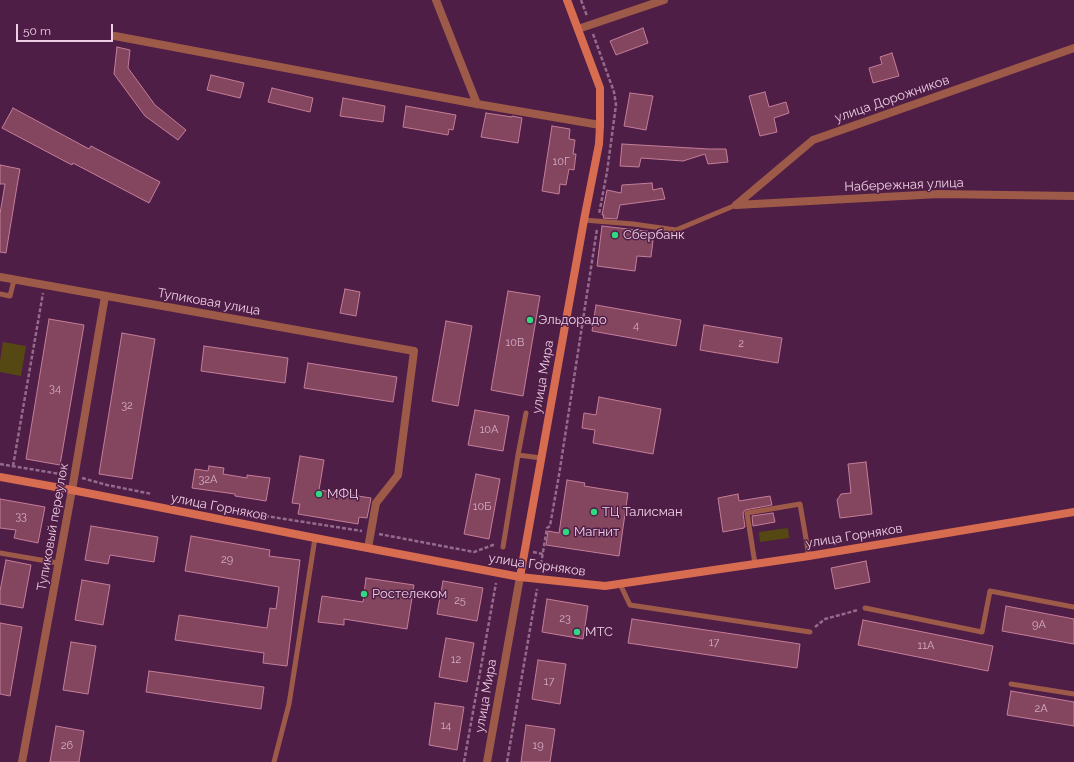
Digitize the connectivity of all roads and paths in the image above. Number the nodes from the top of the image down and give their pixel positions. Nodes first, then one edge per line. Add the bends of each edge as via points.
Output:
1 (436, 0) edge
2 (567, 0) edge
3 (581, 0) edge
4 (664, 0) edge
5 (590, 25) junction
6 (578, 29) junction
7 (115, 36) dead end
8 (1074, 48) edge
9 (477, 104) junction
10 (600, 124) junction
11 (1074, 196) edge
12 (736, 205) junction
13 (584, 220) junction
14 (598, 220) junction
15 (0, 277) edge
16 (14, 280) junction
17 (44, 285) junction
18 (0, 294) edge
19 (105, 296) junction
20 (526, 413) dead end
21 (518, 455) junction
22 (541, 458) junction
23 (0, 464) edge
24 (13, 466) junction
25 (74, 476) junction
26 (0, 477) edge
27 (72, 490) junction
28 (153, 494) dead end
29 (1074, 512) edge
30 (253, 514) dead end
31 (371, 533) junction
32 (315, 538) junction
33 (503, 547) joint
34 (368, 548) junction
35 (0, 553) edge
36 (809, 556) junction
37 (58, 562) junction
38 (755, 564) junction
39 (498, 573) junction
40 (520, 577) junction
41 (539, 580) junction
42 (620, 584) junction
43 (1074, 607) edge
44 (865, 608) joint
45 (810, 632) joint
46 (1011, 684) dead end
47 (1074, 694) edge
48 (22, 762) edge
49 (274, 762) edge
50 (464, 762) edge
51 (487, 762) edge
52 (507, 762) edge

1 - 9 street
2 - 6 main road, улица Мира
3 - 5 path
4 - 5 street
5 - 6 street
5 - 14 path via 614,92 616,105
6 - 10 main road, улица Мира via 600,88
7 - 9 street
8 - 12 street, улица Дорожников via 813,140
9 - 10 street
10 - 13 main road, улица Мира via 599,144
11 - 12 street, Набережная улица via 940,194
12 - 14 lane via 676,230
13 - 14 lane
13 - 22 main road, улица Мира
14 - 41 path via 559,475
15 - 16 street, Тупиковая улица
16 - 17 street, Тупиковая улица
16 - 18 lane via 10,296
17 - 19 street, Тупиковая улица
17 - 24 path
19 - 25 street, Тупиковый переулок
19 - 31 street, Тупиковая улица via 414,351 398,475 376,503
20 - 21 lane
21 - 22 lane
21 - 33 lane
22 - 40 main road, улица Мира
23 - 24 path
24 - 25 path
25 - 27 street, Тупиковый переулок
25 - 28 path
26 - 27 main road, улица Горняков
27 - 32 main road, улица Горняков
27 - 37 street, Тупиковый переулок
29 - 36 main road, улица Горняков
30 - 31 path
31 - 33 path via 474,552 493,545
31 - 34 street
32 - 34 main road, улица Горняков
32 - 49 lane via 289,704
34 - 39 main road, улица Горняков
35 - 37 lane
36 - 38 main road, улица Горняков
36 - 38 lane via 800,504 747,513
37 - 48 street, Тупиковый переулок
38 - 42 main road, улица Горняков
39 - 40 main road, улица Горняков
39 - 50 path
40 - 41 main road, улица Горняков
40 - 51 street, улица Мира
41 - 42 main road, улица Горняков via 605,586
41 - 52 path
42 - 45 lane via 630,605
43 - 44 lane via 990,591 982,632
44 - 45 path via 825,619
46 - 47 lane

